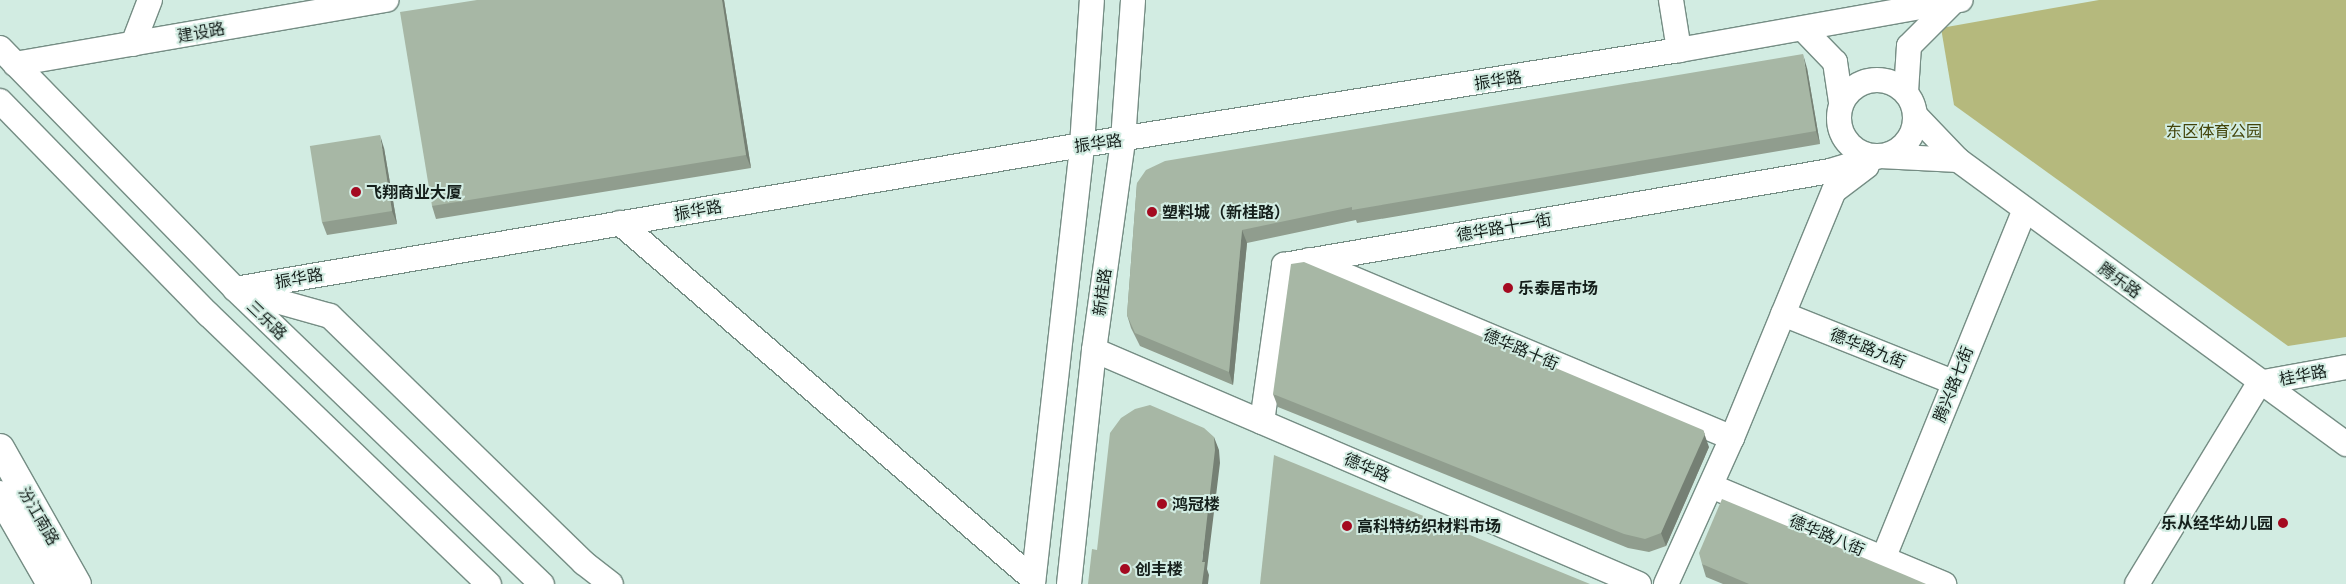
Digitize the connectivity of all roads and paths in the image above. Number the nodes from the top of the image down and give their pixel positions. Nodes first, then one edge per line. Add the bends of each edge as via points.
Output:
1 (150, 0) edge
2 (387, 0) edge
3 (1092, 0) edge
4 (1670, 0) edge
5 (1139, 1) edge
6 (1957, 1) edge
7 (1803, 29) junction
8 (132, 44) junction
9 (1679, 50) junction
10 (8, 56) edge
11 (1906, 92) junction
12 (0, 100) edge
13 (1841, 102) junction
14 (1915, 115) junction
15 (1123, 140) junction
16 (1082, 145) junction
17 (1880, 156) junction
18 (1958, 160) junction
19 (2025, 210) junction
20 (620, 224) junction
21 (1309, 260) junction
22 (234, 289) junction
23 (1783, 314) junction
24 (1094, 350) junction
25 (2346, 367) edge
26 (1953, 382) junction
27 (2259, 383) junction
28 (1262, 422) junction
29 (1732, 438) junction
30 (2346, 444) edge
31 (0, 448) edge
32 (1710, 486) junction
33 (1, 496) edge
34 (1883, 559) junction
35 (1903, 576) edge
36 (1033, 581) edge
37 (51, 584) edge
38 (77, 584) edge
39 (489, 584) edge
40 (542, 584) edge
41 (611, 584) edge
42 (1069, 584) edge
43 (1640, 584) edge
44 (1666, 584) edge
45 (1944, 584) edge
46 (2136, 584) edge

1 - 8 street
2 - 8 street, 建设路
3 - 16 street
4 - 9 street
5 - 15 street, 新桂路
6 - 7 street, 振华路
6 - 11 street via 1909,46
7 - 9 street, 振华路
7 - 13 street via 1835,62
8 - 10 street, 建设路
9 - 15 street, 振华路
10 - 22 street, 三乐路
11 - 13 street via 1886,80 1872,79 1848,91
11 - 14 street
12 - 39 street via 208,314
13 - 17 street via 1840,128 1845,140 1867,155
14 - 17 street via 1914,126 1902,147
14 - 18 street, 腾乐路
15 - 16 street, 振华路
15 - 24 street, 新桂路
16 - 20 street, 振华路
16 - 36 street
17 - 18 street
17 - 21 street, 德华路十一街 via 1830,171
17 - 23 street via 1834,191
18 - 19 street, 腾乐路
19 - 26 street, 腾兴路七街
19 - 27 street, 腾乐路
20 - 22 street, 振华路
20 - 36 street
21 - 28 street, 德华路十一街 via 1284,265
21 - 29 street, 德华路十街
22 - 40 street, 三乐路
22 - 41 street via 330,316 584,563
23 - 26 street, 德华路九街
23 - 29 street
24 - 28 street, 德华路
24 - 42 street, 新桂路
25 - 27 street, 桂华路
26 - 34 street, 腾兴路七街
27 - 30 street, 腾乐路
27 - 46 street
28 - 43 street, 德华路
29 - 32 street
31 - 38 main road, 汾江南路
32 - 34 street, 德华路八街
32 - 44 street
33 - 37 main road, 汾江南路
34 - 35 street, 德华路八街
35 - 45 street, 德华路八街

